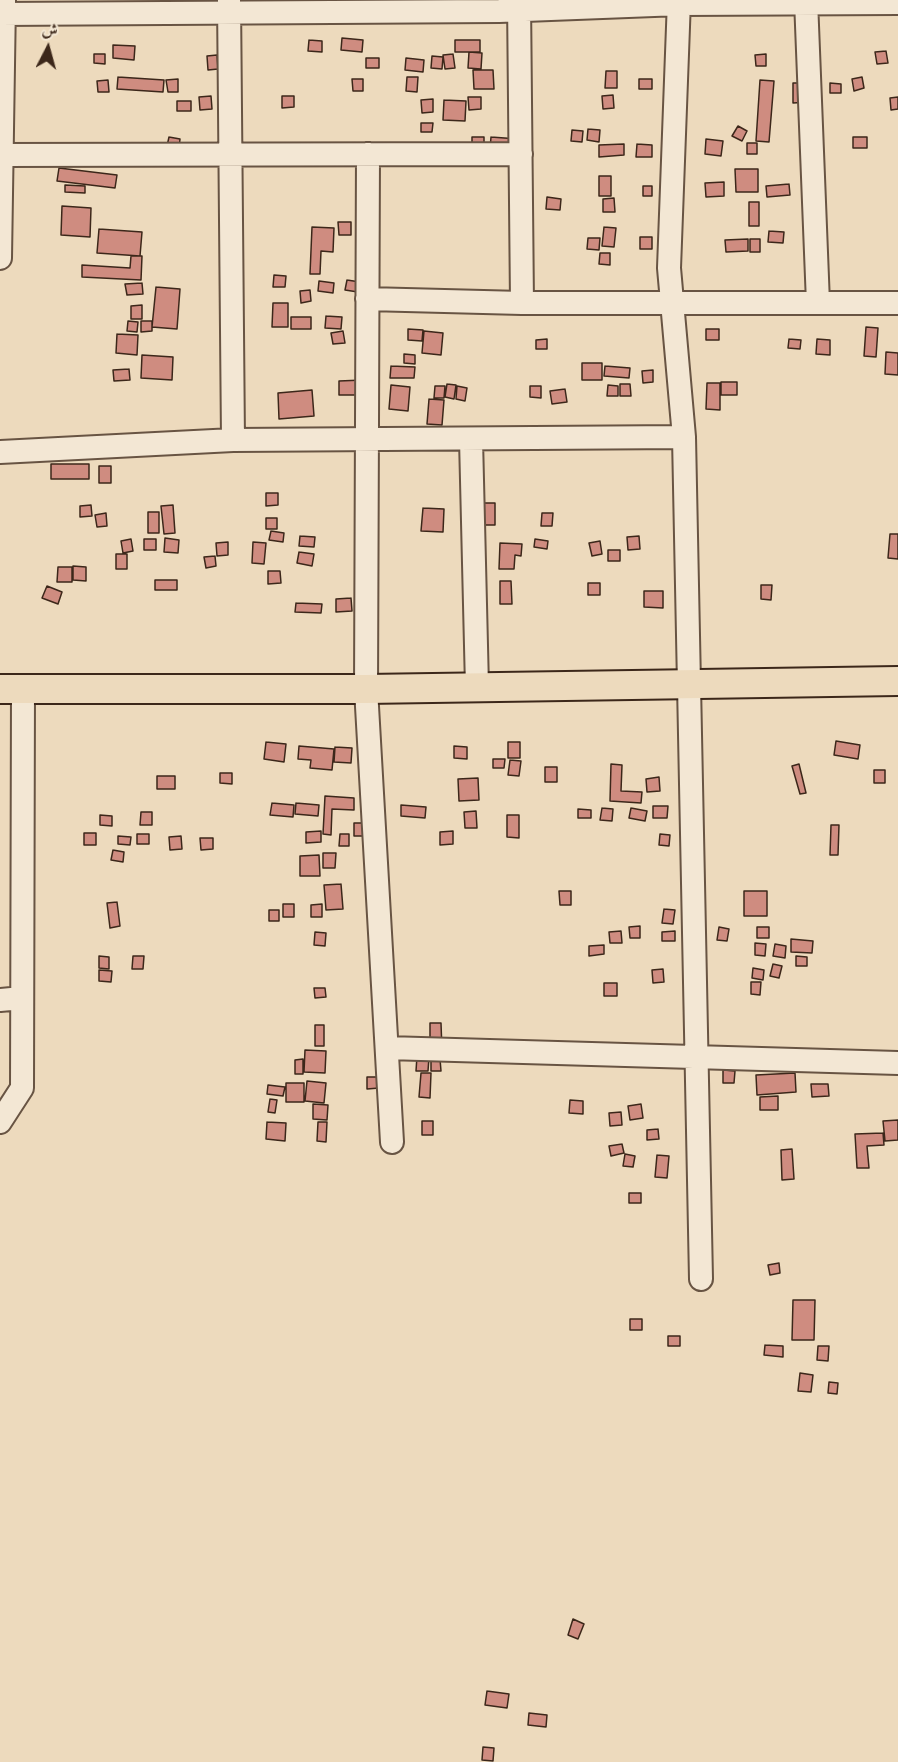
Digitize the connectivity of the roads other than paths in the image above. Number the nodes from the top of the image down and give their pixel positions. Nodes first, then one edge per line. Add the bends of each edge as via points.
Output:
1 (680, 2) edge
2 (806, 2) edge
3 (898, 3) edge
4 (520, 5) edge
5 (229, 6) edge
6 (369, 6) edge
7 (3, 10) edge
8 (230, 154) junction
9 (368, 154) junction
10 (521, 154) junction
11 (1, 155) edge
12 (0, 258) edge
13 (367, 299) junction
14 (522, 303) junction
15 (672, 303) junction
16 (818, 303) junction
17 (898, 303) edge
18 (684, 437) junction
19 (471, 438) junction
20 (367, 439) junction
21 (233, 440) junction
22 (0, 452) edge
23 (898, 681) edge
24 (688, 684) junction
25 (477, 687) junction
26 (12, 689) edge
27 (366, 689) junction
28 (11, 999) edge
29 (387, 1048) junction
30 (696, 1057) junction
31 (898, 1063) edge
32 (0, 1122) edge
33 (392, 1142) dead end
34 (701, 1279) dead end

1 - 2 street
1 - 4 street
1 - 15 street via 669,268
2 - 3 street
2 - 16 street
4 - 6 street
4 - 10 street
5 - 6 street
5 - 7 street
5 - 8 street
7 - 11 street
8 - 9 street
8 - 11 street
8 - 21 street
9 - 10 street
9 - 13 street
10 - 14 street
11 - 12 street
13 - 14 street
13 - 20 street
14 - 15 street
15 - 16 street
15 - 18 street
16 - 17 street
18 - 19 street
18 - 24 street
19 - 20 street
19 - 25 street
20 - 21 street
20 - 27 street
21 - 22 street
23 - 24 main road
24 - 25 main road
24 - 30 street
25 - 27 main road
26 - 27 main road
26 - 28 street
27 - 29 street
28 - 32 street via 22,1088
29 - 30 street
29 - 33 street
30 - 31 street
30 - 34 street

